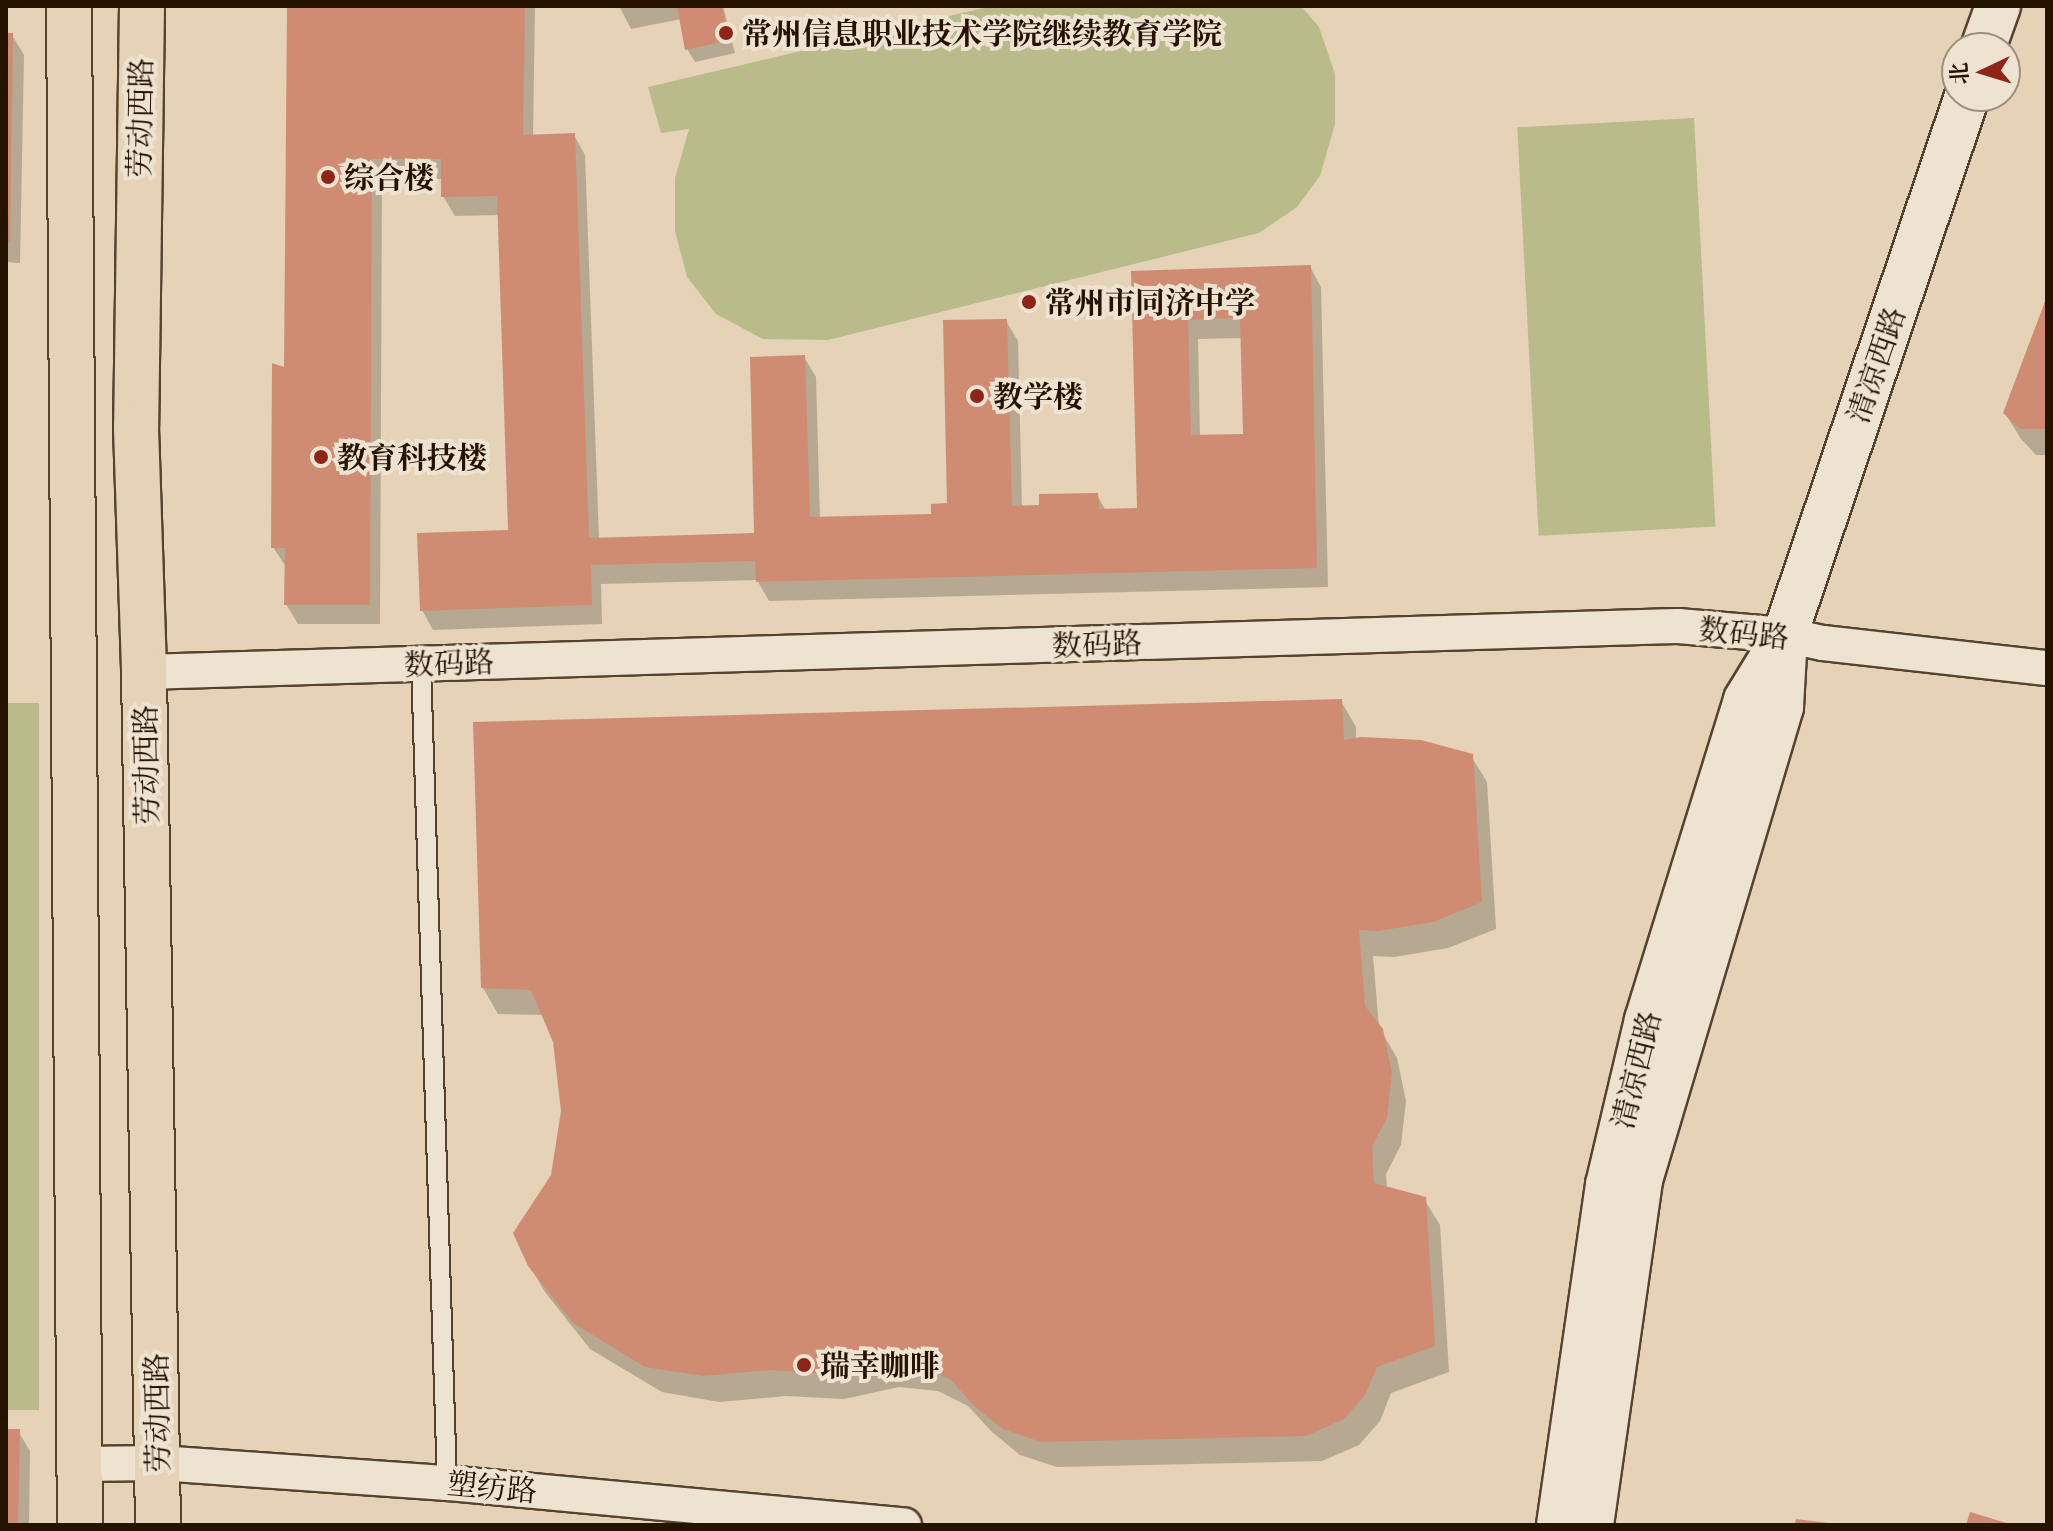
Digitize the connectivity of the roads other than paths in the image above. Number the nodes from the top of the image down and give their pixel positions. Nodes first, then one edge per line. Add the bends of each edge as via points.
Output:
1 (69, 6) edge
2 (142, 6) edge
3 (1998, 6) edge
4 (1989, 32) edge
5 (1962, 112) edge
6 (1785, 635) junction
7 (421, 664) junction
8 (2047, 668) edge
9 (144, 672) junction
10 (159, 1463) junction
11 (79, 1464) junction
12 (447, 1483) junction
13 (80, 1525) edge
14 (158, 1525) edge
15 (904, 1525) edge
16 (1559, 1525) edge
17 (1591, 1525) edge

1 - 11 main road
2 - 9 main road, 劳动西路 via 136,428
3 - 4 street
5 - 6 street, 清凉西路
6 - 7 street, 数码路 via 1678,626
6 - 8 street, 数码路
6 - 16 street, 清凉西路 via 1746,700 1647,1020 1608,1185
6 - 17 street, 清凉西路 via 1781,707 1640,1180
7 - 9 street, 数码路
7 - 12 lane
9 - 10 main road, 劳动西路
10 - 11 street, 塑纺路
10 - 12 street, 塑纺路
10 - 14 main road, 劳动西路
11 - 13 main road
12 - 15 street, 塑纺路

